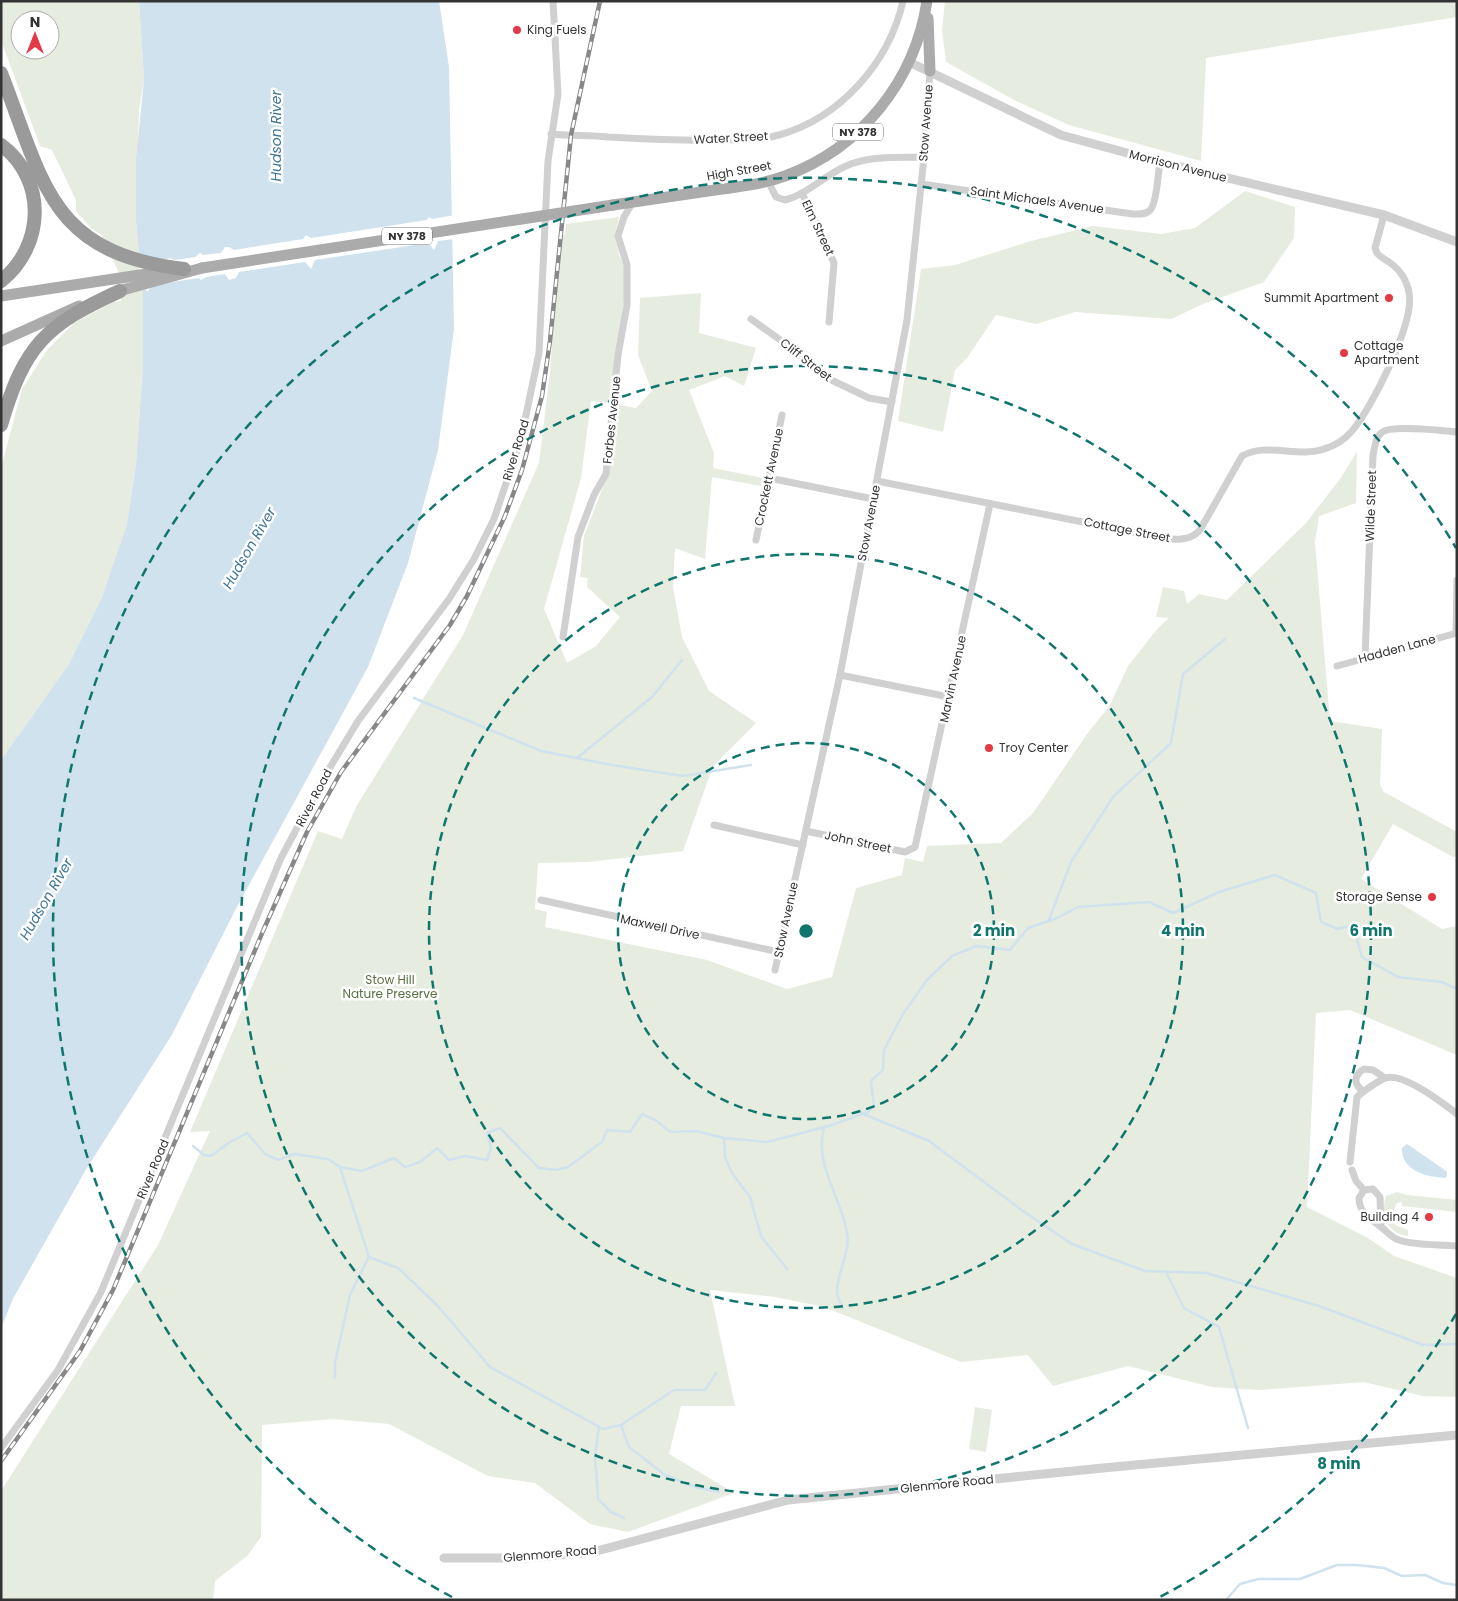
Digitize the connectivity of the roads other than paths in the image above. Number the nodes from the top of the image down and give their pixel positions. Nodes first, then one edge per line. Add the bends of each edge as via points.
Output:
1 (553, 1) edge
2 (903, 1) edge
3 (927, 2) edge
4 (909, 62) junction
5 (930, 72) junction
6 (1, 73) edge
7 (551, 134) junction
8 (1, 145) edge
9 (924, 157) junction
10 (1160, 162) junction
11 (768, 181) junction
12 (921, 184) junction
13 (802, 193) junction
14 (633, 202) junction
15 (1384, 215) junction
16 (1457, 242) edge
17 (202, 268) junction
18 (184, 269) junction
19 (1, 281) edge
20 (120, 291) joint
21 (1, 296) edge
22 (90, 303) junction
23 (751, 320) dead end
24 (829, 322) dead end
25 (1, 341) edge
26 (892, 402) junction
27 (782, 415) dead end
28 (1, 425) edge
29 (1457, 432) edge
30 (769, 478) junction
31 (877, 481) junction
32 (873, 499) junction
33 (990, 504) junction
34 (756, 540) dead end
35 (1457, 580) edge
36 (1456, 633) edge
37 (563, 637) dead end
38 (1365, 657) junction
39 (1337, 666) dead end
40 (840, 675) junction
41 (949, 697) junction
42 (714, 825) dead end
43 (806, 831) junction
44 (803, 845) junction
45 (909, 851) joint
46 (541, 900) dead end
47 (779, 952) junction
48 (775, 970) dead end
49 (1385, 1078) junction
50 (1363, 1091) junction
51 (1457, 1114) edge
52 (1364, 1190) junction
53 (1382, 1227) junction
54 (1457, 1246) edge
55 (1457, 1435) edge
56 (1, 1448) edge
57 (444, 1558) dead end

1 - 7 street, River Road via 558,94
2 - 7 street, Water Street via 892,32 872,70 836,107 801,128 777,136 742,140 670,141
3 - 4 main road, High Street / NY 378
3 - 5 main road
4 - 5 street, Morrison Avenue
4 - 11 main road, High Street / NY 378 via 889,96 857,133 814,163
5 - 9 street, Stow Avenue
5 - 10 street, Morrison Avenue via 1061,134
6 - 18 highway via 47,190 61,212 100,246 125,257
7 - 56 street, River Road via 539,353 521,439 494,519 449,599 358,721 323,779 282,858 101,1292 58,1370
8 - 19 highway via 27,175 35,207 34,229 27,249 16,267
9 - 12 street, Stow Avenue
9 - 13 street via 876,158 853,163
10 - 12 street, Saint Michaels Avenue via 1151,210 1146,213 1133,214
10 - 15 street, Morrison Avenue
11 - 13 street via 780,200
11 - 14 main road, High Street / NY 378
12 - 26 street, Stow Avenue via 907,320
13 - 24 street, Elm Street via 834,263
14 - 17 main road, High Street / NY 378, bridge
14 - 37 street, Forbes Avenue via 618,236 627,265 627,305 618,355 606,474 578,537
15 - 16 street, Morrison Avenue
15 - 33 street, Cottage Street via 1376,253 1402,275 1409,293 1410,313 1364,414 1345,438 1324,450 1310,453 1263,451 1242,456 1200,530 1191,538 1174,540
17 - 18 main road, NY 378
17 - 20 main road, NY 378
18 - 21 main road, NY 378
20 - 22 highway
22 - 25 main road
22 - 28 highway via 56,326 30,354 15,381
23 - 26 street, Cliff Street via 790,347 823,376 869,398
26 - 31 street, Stow Avenue
27 - 30 street, Crockett Avenue
29 - 38 street, Wilde Street via 1396,429 1382,432 1376,440
30 - 32 street
30 - 34 street, Crockett Avenue
31 - 32 street, Stow Avenue
31 - 33 street, Cottage Street
32 - 40 street, Stow Avenue
33 - 41 street, Marvin Avenue
35 - 36 street
36 - 38 street, Hadden Lane
38 - 39 street, Hadden Lane
40 - 41 street
40 - 43 street, Stow Avenue
41 - 45 street, Marvin Avenue via 917,844
42 - 44 street
43 - 44 street, Stow Avenue
43 - 45 street, John Street
44 - 47 street, Stow Avenue
46 - 47 street, Maxwell Drive
47 - 48 street, Stow Avenue
49 - 50 street
49 - 50 street via 1368,1068 1360,1071 1356,1082
49 - 51 street via 1396,1078 1419,1088
50 - 52 street via 1356,1097 1354,1106 1351,1166 1356,1181
52 - 53 street via 1359,1198 1361,1209 1370,1221
52 - 53 street via 1373,1189 1380,1197
53 - 54 street via 1387,1234 1399,1240
55 - 57 street, Glenmore Road via 788,1500 593,1552 526,1558

